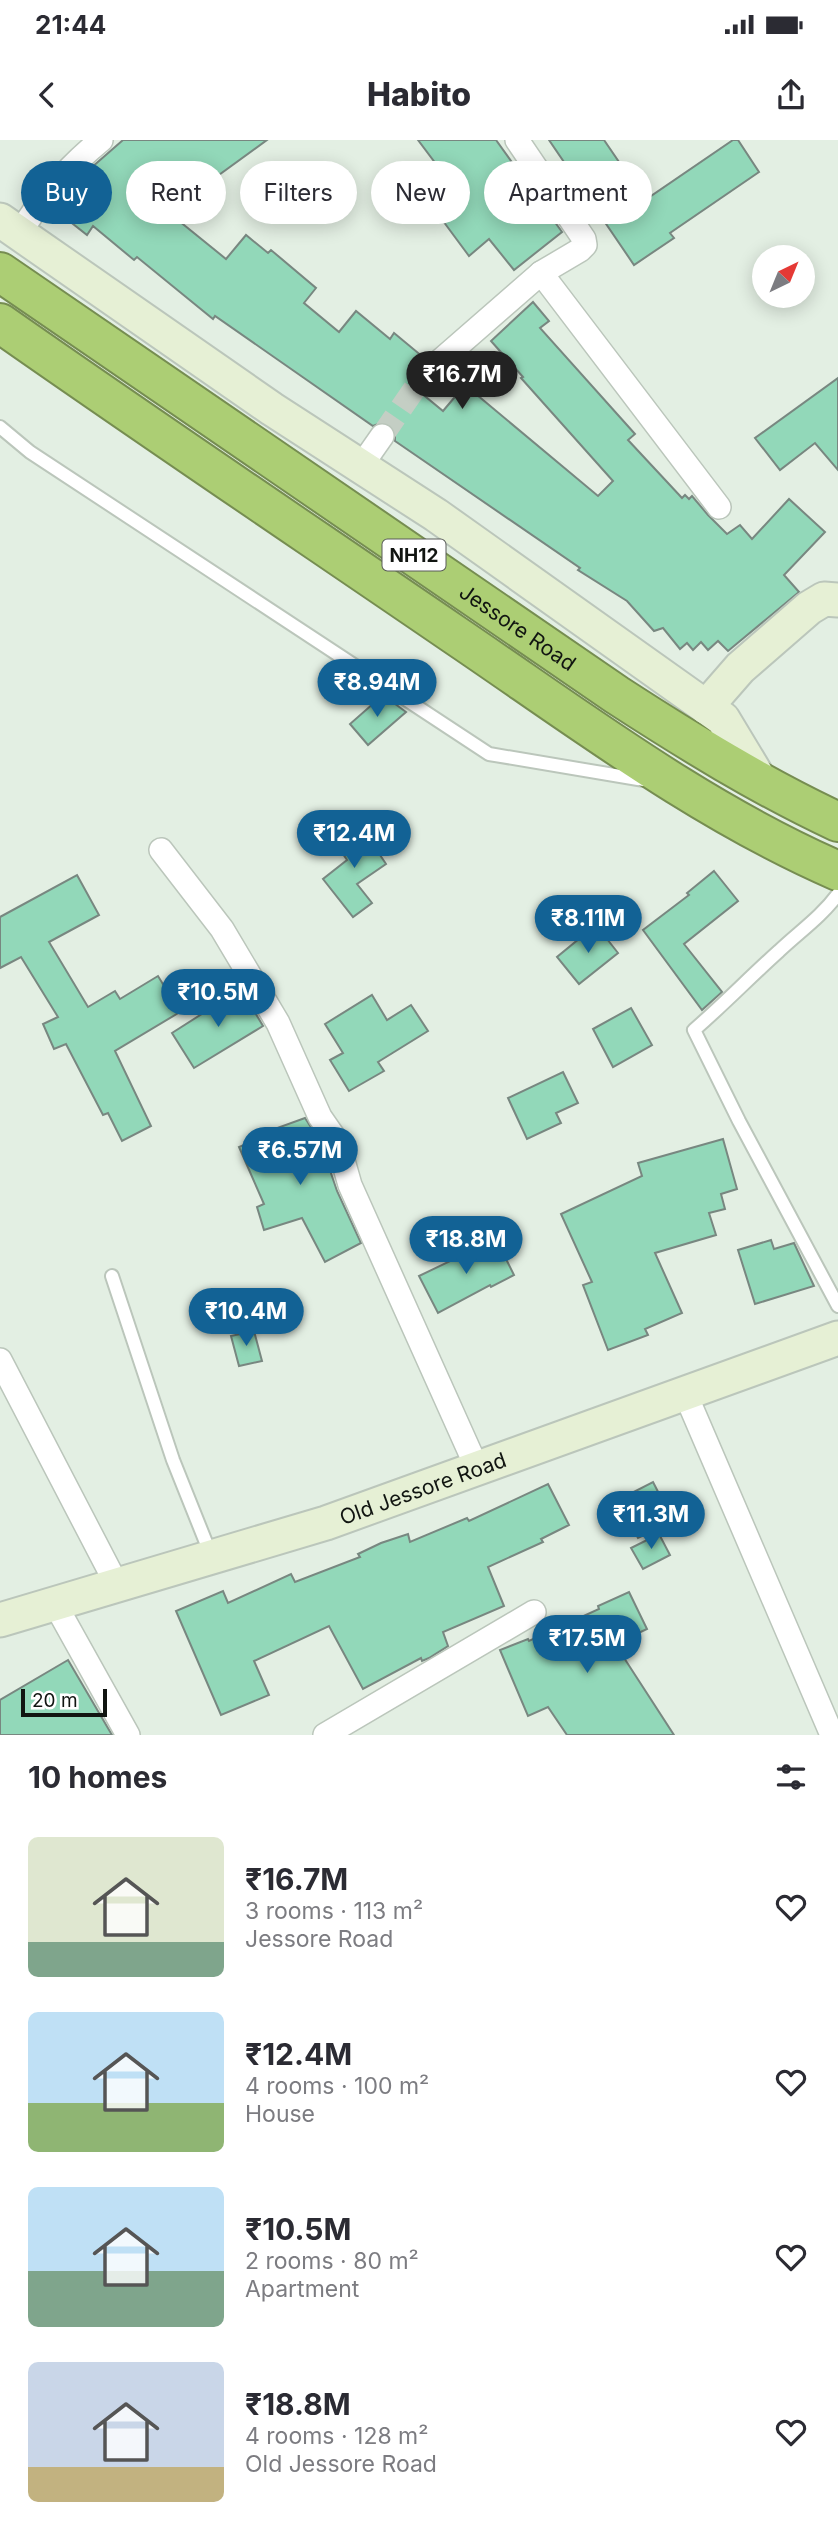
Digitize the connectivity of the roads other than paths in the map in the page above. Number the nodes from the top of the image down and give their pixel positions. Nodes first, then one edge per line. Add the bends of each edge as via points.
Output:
1 (101, 140) edge
2 (517, 140) edge
3 (9, 227) edge
4 (0, 272) edge
5 (541, 273) junction
6 (0, 323) edge
7 (424, 375) tunnel mouth
8 (0, 428) edge
9 (382, 436) tunnel mouth
10 (361, 466) junction
11 (719, 507) dead end
12 (838, 600) edge
13 (706, 706) junction
14 (761, 782) junction
15 (678, 785) junction
16 (838, 822) edge
17 (161, 850) dead end
18 (838, 871) edge
19 (838, 894) edge
20 (112, 1276) dead end
21 (838, 1306) edge
22 (838, 1338) edge
23 (0, 1360) edge
24 (685, 1393) junction
25 (477, 1468) junction
26 (211, 1556) junction
27 (117, 1585) junction
28 (55, 1604) junction
29 (534, 1612) dead end
30 (0, 1620) edge
31 (128, 1735) edge
32 (325, 1735) edge
33 (832, 1735) edge

1 - 3 street
2 - 5 street via 584,239 580,250
3 - 10 street
4 - 14 highway, Jessore Road / NH12 via 617,695
5 - 7 street
5 - 11 street
6 - 15 highway, NH12
8 - 15 lane via 489,754
9 - 10 street
10 - 13 street
12 - 13 street via 824,599 809,608 740,668
13 - 14 street via 723,719
14 - 16 highway, Jessore Road / NH12
15 - 18 highway, NH12 via 722,813
17 - 25 street via 222,929 278,1023 320,1117 338,1143 350,1185
19 - 21 lane via 826,911 694,1030
20 - 26 lane via 173,1460
22 - 24 street, Old Jessore Road
23 - 27 street
24 - 25 street, Old Jessore Road
24 - 33 street
25 - 26 street, Old Jessore Road via 326,1523
26 - 27 street, Old Jessore Road
27 - 28 street, Old Jessore Road
28 - 30 street, Old Jessore Road
28 - 31 street
29 - 32 street

